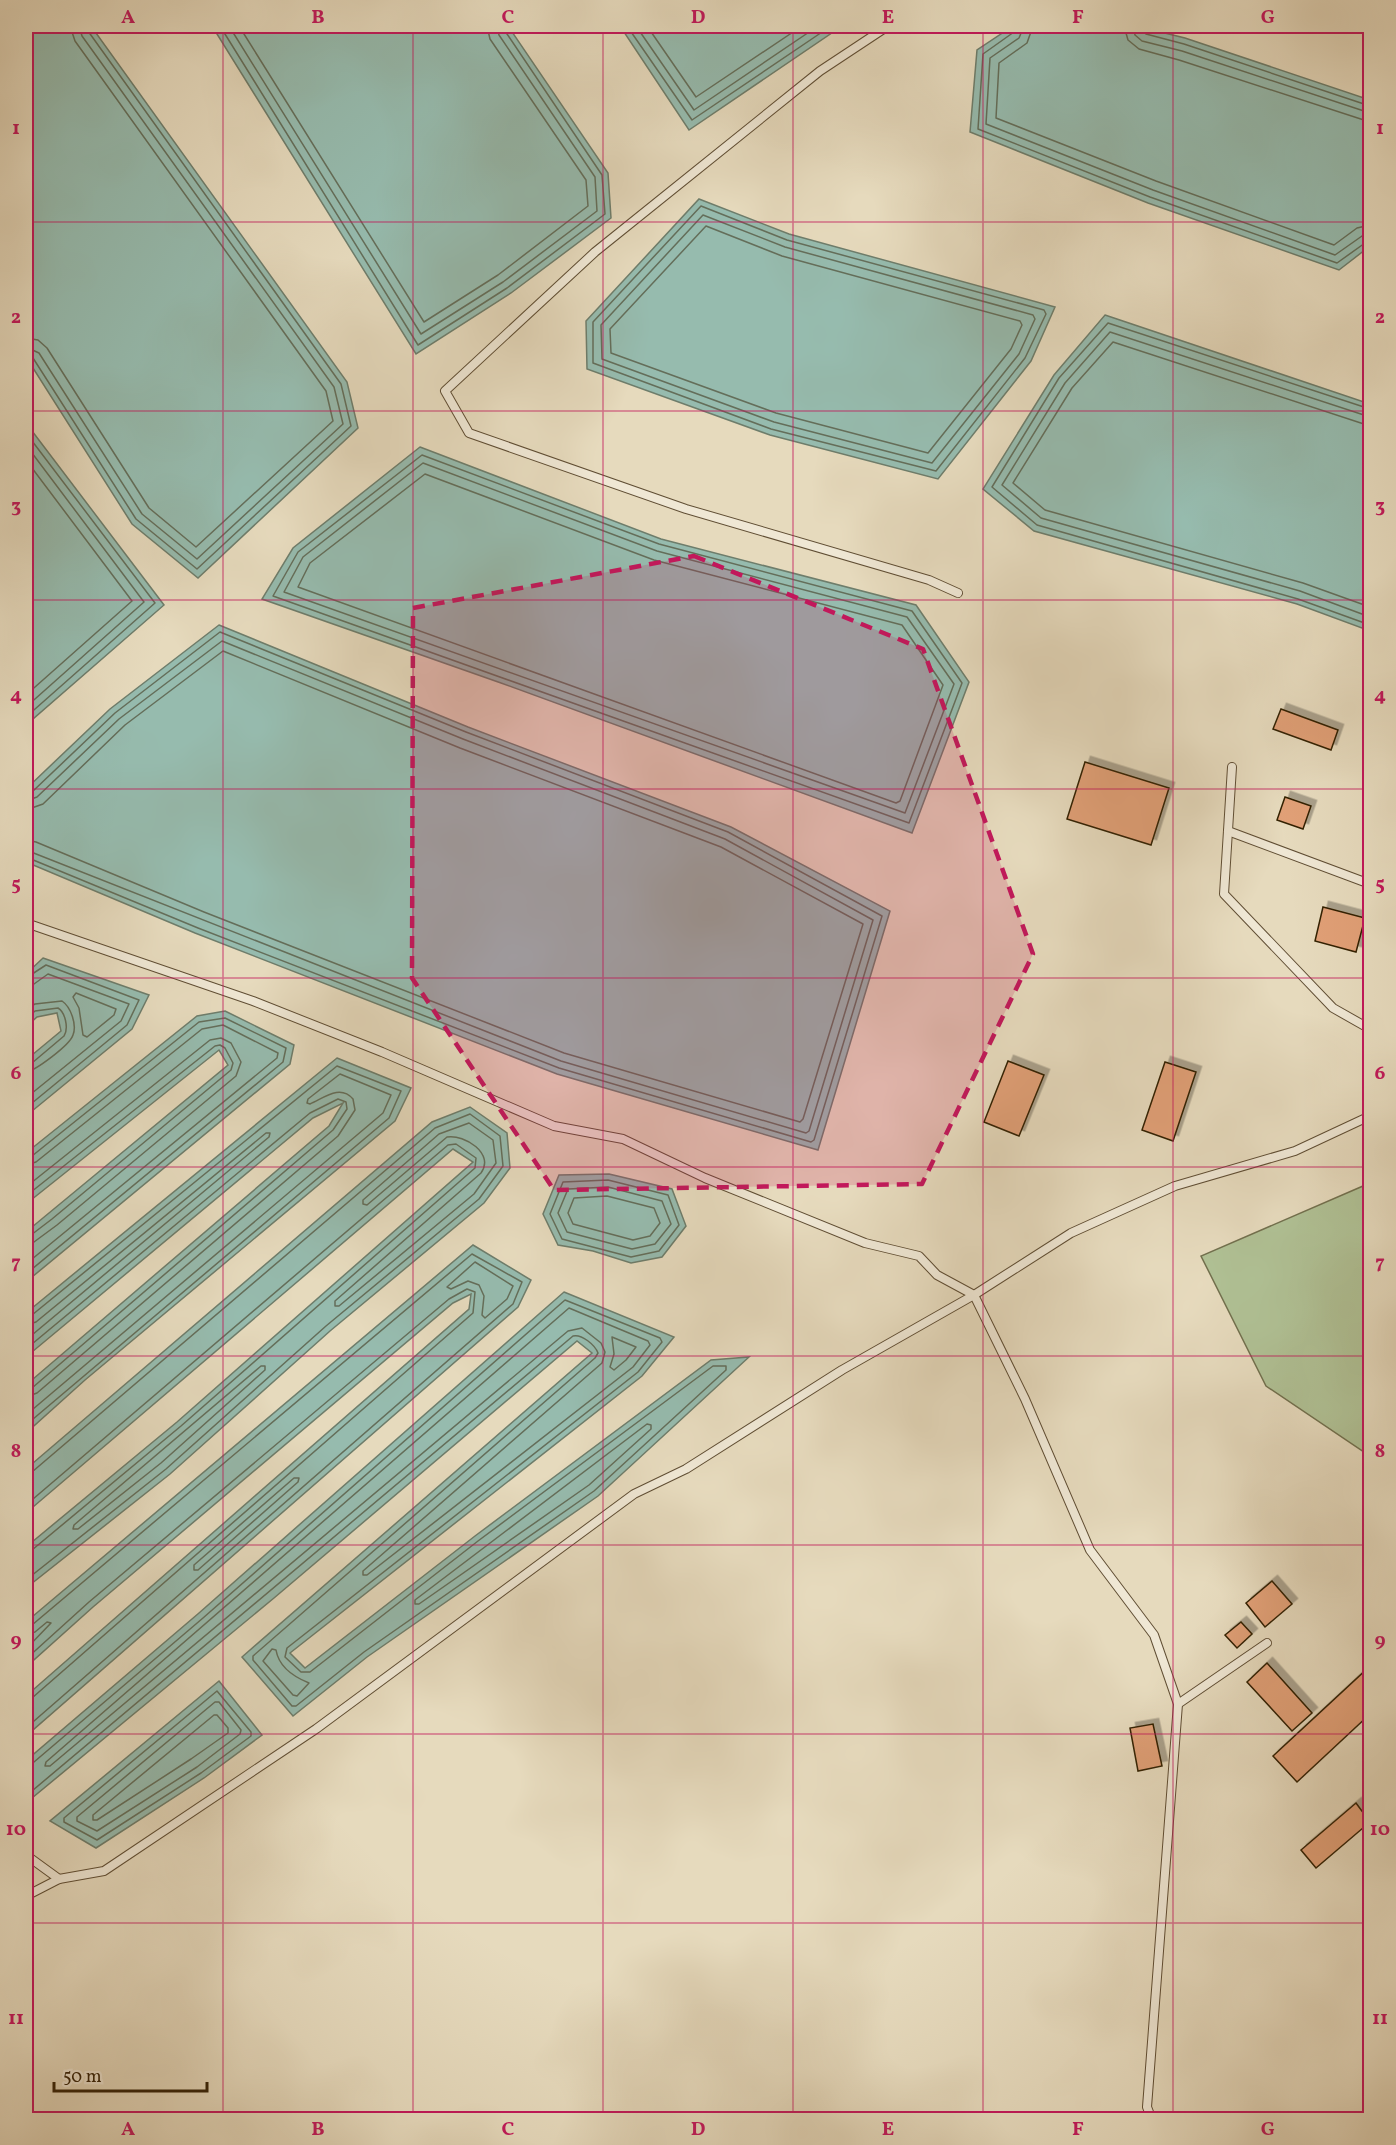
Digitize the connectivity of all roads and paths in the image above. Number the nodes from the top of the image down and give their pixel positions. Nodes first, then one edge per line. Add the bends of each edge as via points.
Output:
1 (888, 26) edge
2 (958, 593) dead end
3 (1232, 767) dead end
4 (1228, 831) junction
5 (1371, 884) edge
6 (26, 923) edge
7 (1371, 1029) edge
8 (1371, 1116) edge
9 (974, 1295) junction
10 (1267, 1643) dead end
11 (1178, 1704) junction
12 (26, 1855) edge
13 (59, 1880) junction
14 (26, 1896) edge
15 (1152, 2120) edge

1 - 2 lane via 820,71 595,252 445,391 469,433 686,509 928,580
3 - 4 lane
4 - 5 lane
4 - 7 lane via 1224,894 1333,1008
6 - 9 lane via 254,1001 554,1126 624,1139 705,1178 865,1243 919,1256 938,1275
8 - 9 lane via 1294,1151 1175,1186 1071,1233
9 - 11 lane via 1025,1399 1090,1550 1154,1635
9 - 13 lane via 842,1370 686,1469 634,1494 316,1729 105,1871
10 - 11 lane
11 - 15 lane via 1147,2107
12 - 13 lane
13 - 14 lane

